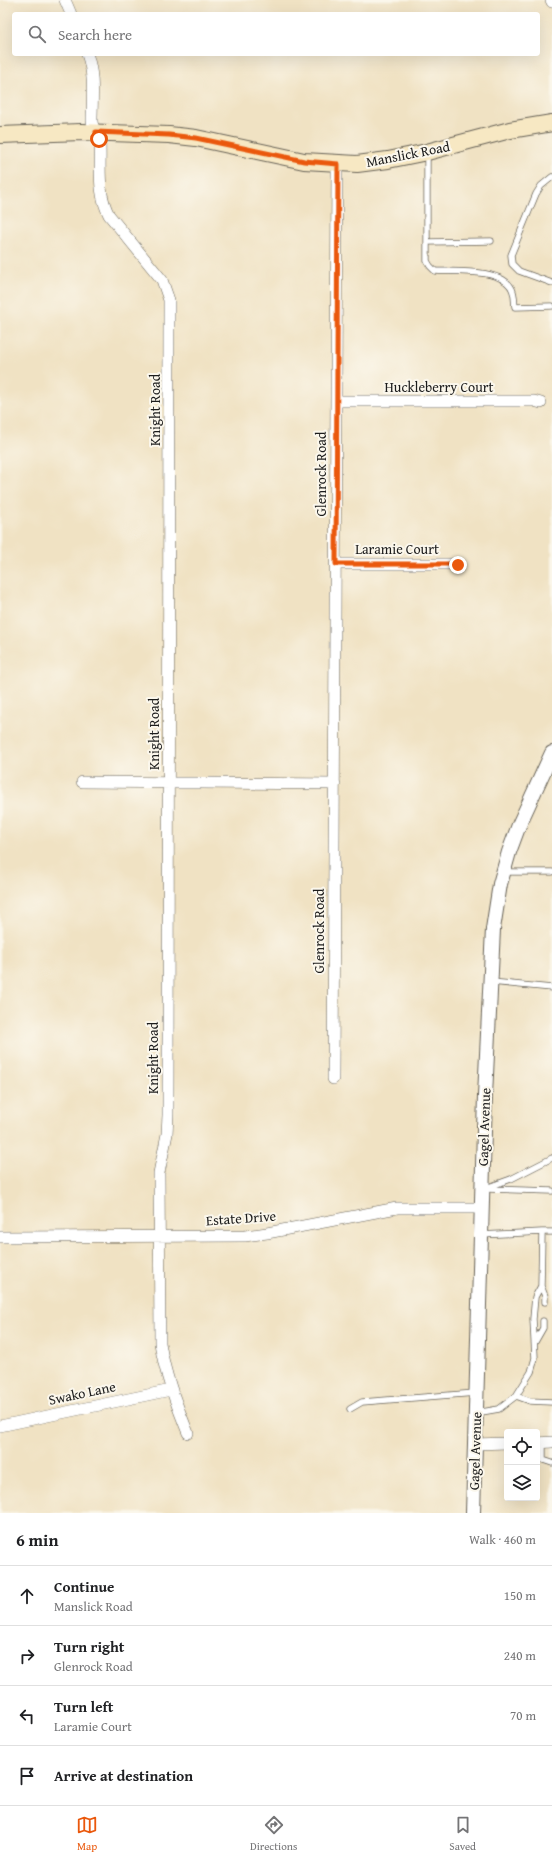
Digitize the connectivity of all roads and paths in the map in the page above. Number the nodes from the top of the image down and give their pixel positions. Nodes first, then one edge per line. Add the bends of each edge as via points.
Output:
1 (65, 0) edge
2 (70, 12) edge
3 (87, 56) edge
4 (552, 123) edge
5 (96, 132) junction
6 (0, 135) edge
7 (427, 152) junction
8 (338, 164) junction
9 (551, 179) edge
10 (491, 241) dead end
11 (427, 242) junction
12 (552, 283) edge
13 (552, 306) edge
14 (337, 401) junction
15 (540, 403) dead end
16 (336, 564) junction
17 (458, 565) dead end
18 (552, 753) edge
19 (82, 782) dead end
20 (169, 783) junction
21 (335, 784) junction
22 (503, 872) junction
23 (552, 872) edge
24 (490, 982) junction
25 (552, 988) edge
26 (333, 1079) dead end
27 (552, 1158) edge
28 (483, 1189) junction
29 (552, 1191) edge
30 (482, 1208) junction
31 (542, 1232) junction
32 (552, 1232) edge
33 (481, 1235) junction
34 (159, 1236) junction
35 (0, 1237) edge
36 (541, 1286) junction
37 (545, 1302) dead end
38 (544, 1321) dead end
39 (534, 1342) junction
40 (171, 1390) junction
41 (476, 1393) junction
42 (516, 1396) junction
43 (552, 1402) edge
44 (350, 1409) dead end
45 (476, 1413) junction
46 (0, 1426) edge
47 (188, 1433) dead end
48 (504, 1443) edge
49 (544, 1443) edge
50 (475, 1444) junction
51 (552, 1463) edge
52 (473, 1513) edge

1 - 2 street
3 - 5 street, Knight Road via 93,84 92,122
4 - 7 main road, Manslick Road via 510,130
5 - 6 main road, Manslick Road
5 - 8 main road, Manslick Road via 196,138 304,161
5 - 20 street, Knight Road via 100,143 101,194 105,207 162,280 169,300
7 - 8 main road, Manslick Road via 388,160
7 - 11 lane
8 - 14 street, Glenrock Road
9 - 12 lane via 536,194 511,255 512,264 519,271
10 - 11 lane
11 - 13 lane via 427,260 435,271 503,278 512,289 515,308
14 - 15 street, Huckleberry Court
14 - 16 street, Glenrock Road
16 - 17 street, Laramie Court
16 - 21 street, Glenrock Road
18 - 22 street, Gagel Avenue via 519,825
19 - 20 street
20 - 21 street
20 - 34 street, Knight Road via 168,1115 159,1173
21 - 26 street, Glenrock Road
22 - 23 lane
22 - 24 street, Gagel Avenue via 495,909
24 - 25 lane
24 - 28 street, Gagel Avenue
27 - 28 lane via 511,1179
28 - 29 lane
28 - 30 street, Gagel Avenue
30 - 33 street, Gagel Avenue
30 - 34 street, Estate Drive via 396,1208 267,1234 245,1236
31 - 32 lane
31 - 33 lane
31 - 36 lane
33 - 41 street, Gagel Avenue
34 - 35 street, Estate Drive
34 - 40 street, Knight Road via 160,1343
36 - 37 lane
36 - 39 lane via 535,1297
38 - 39 lane via 543,1328
39 - 42 lane via 535,1358 531,1372
40 - 46 street, Swako Lane
40 - 47 street, Knight Road
41 - 44 lane via 362,1402
41 - 45 street, Gagel Avenue
42 - 43 lane via 530,1401
42 - 45 lane via 499,1409
45 - 50 street, Gagel Avenue
48 - 50 street
49 - 51 lane via 543,1460
50 - 52 street, Gagel Avenue

